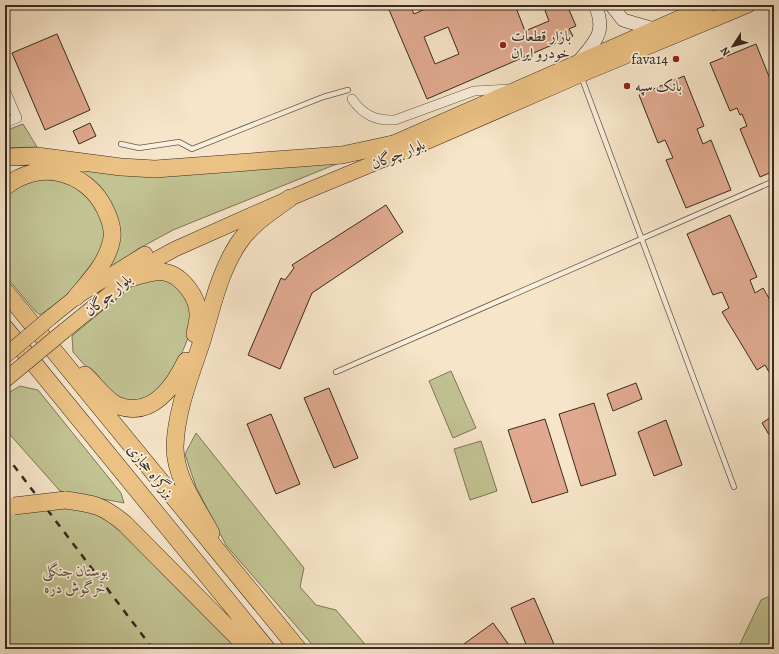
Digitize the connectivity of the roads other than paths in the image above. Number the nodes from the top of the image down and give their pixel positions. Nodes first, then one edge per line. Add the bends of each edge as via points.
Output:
1 (595, 5) edge
2 (611, 5) edge
3 (748, 5) edge
4 (707, 6) edge
5 (654, 29) junction
6 (580, 68) junction
7 (518, 89) junction
8 (5, 90) edge
9 (348, 90) dead end
10 (352, 99) dead end
11 (5, 123) edge
12 (121, 144) dead end
13 (393, 144) junction
14 (5, 157) edge
15 (774, 181) edge
16 (5, 187) edge
17 (290, 198) junction
18 (641, 240) junction
19 (127, 279) junction
20 (7, 292) edge
21 (76, 297) junction
22 (5, 328) edge
23 (5, 356) edge
24 (58, 356) junction
25 (336, 372) dead end
26 (5, 380) edge
27 (734, 487) dead end
28 (10, 506) edge
29 (230, 568) junction
30 (249, 649) edge
31 (267, 649) edge
32 (298, 649) edge

1 - 6 main road via 599,14 599,38
2 - 5 main road via 622,20
3 - 6 main road, بلوار چوگان
4 - 5 main road, بلوار چوگان
5 - 6 main road, بلوار چوگان
6 - 7 main road, بلوار چوگان
6 - 17 main road, بلوار چوگان via 435,138
6 - 18 lane
7 - 10 street via 474,92 394,120 380,121 369,117
7 - 13 main road, بلوار چوگان
8 - 11 street via 17,118
9 - 12 lane via 324,96 192,149 179,142 139,148
13 - 14 highway via 342,155 155,169 37,156
13 - 21 main road, بلوار چوگان via 193,230 146,254
15 - 18 lane
16 - 21 highway via 16,178 27,174 39,171 57,172 72,176 89,186 101,200 109,217 112,236 108,253 99,270
17 - 19 main road, بلوار چوگان via 175,249 144,266
17 - 29 highway via 264,216 238,243 220,276 180,412 175,447 182,476
18 - 25 lane
18 - 27 lane
19 - 24 highway via 157,272 168,273 182,282 195,299 198,315 188,356 173,385 155,402 144,407 119,406 64,356
19 - 26 main road, بلوار چوگان, bridge
20 - 24 highway, بزرگراه حجازی
21 - 23 main road, بلوار چوگان, bridge
22 - 31 highway, بزرگراه حجازی
24 - 29 highway, بزرگراه حجازی
28 - 30 highway, bridge via 65,500 90,503 108,510
29 - 32 highway, بزرگراه حجازی

